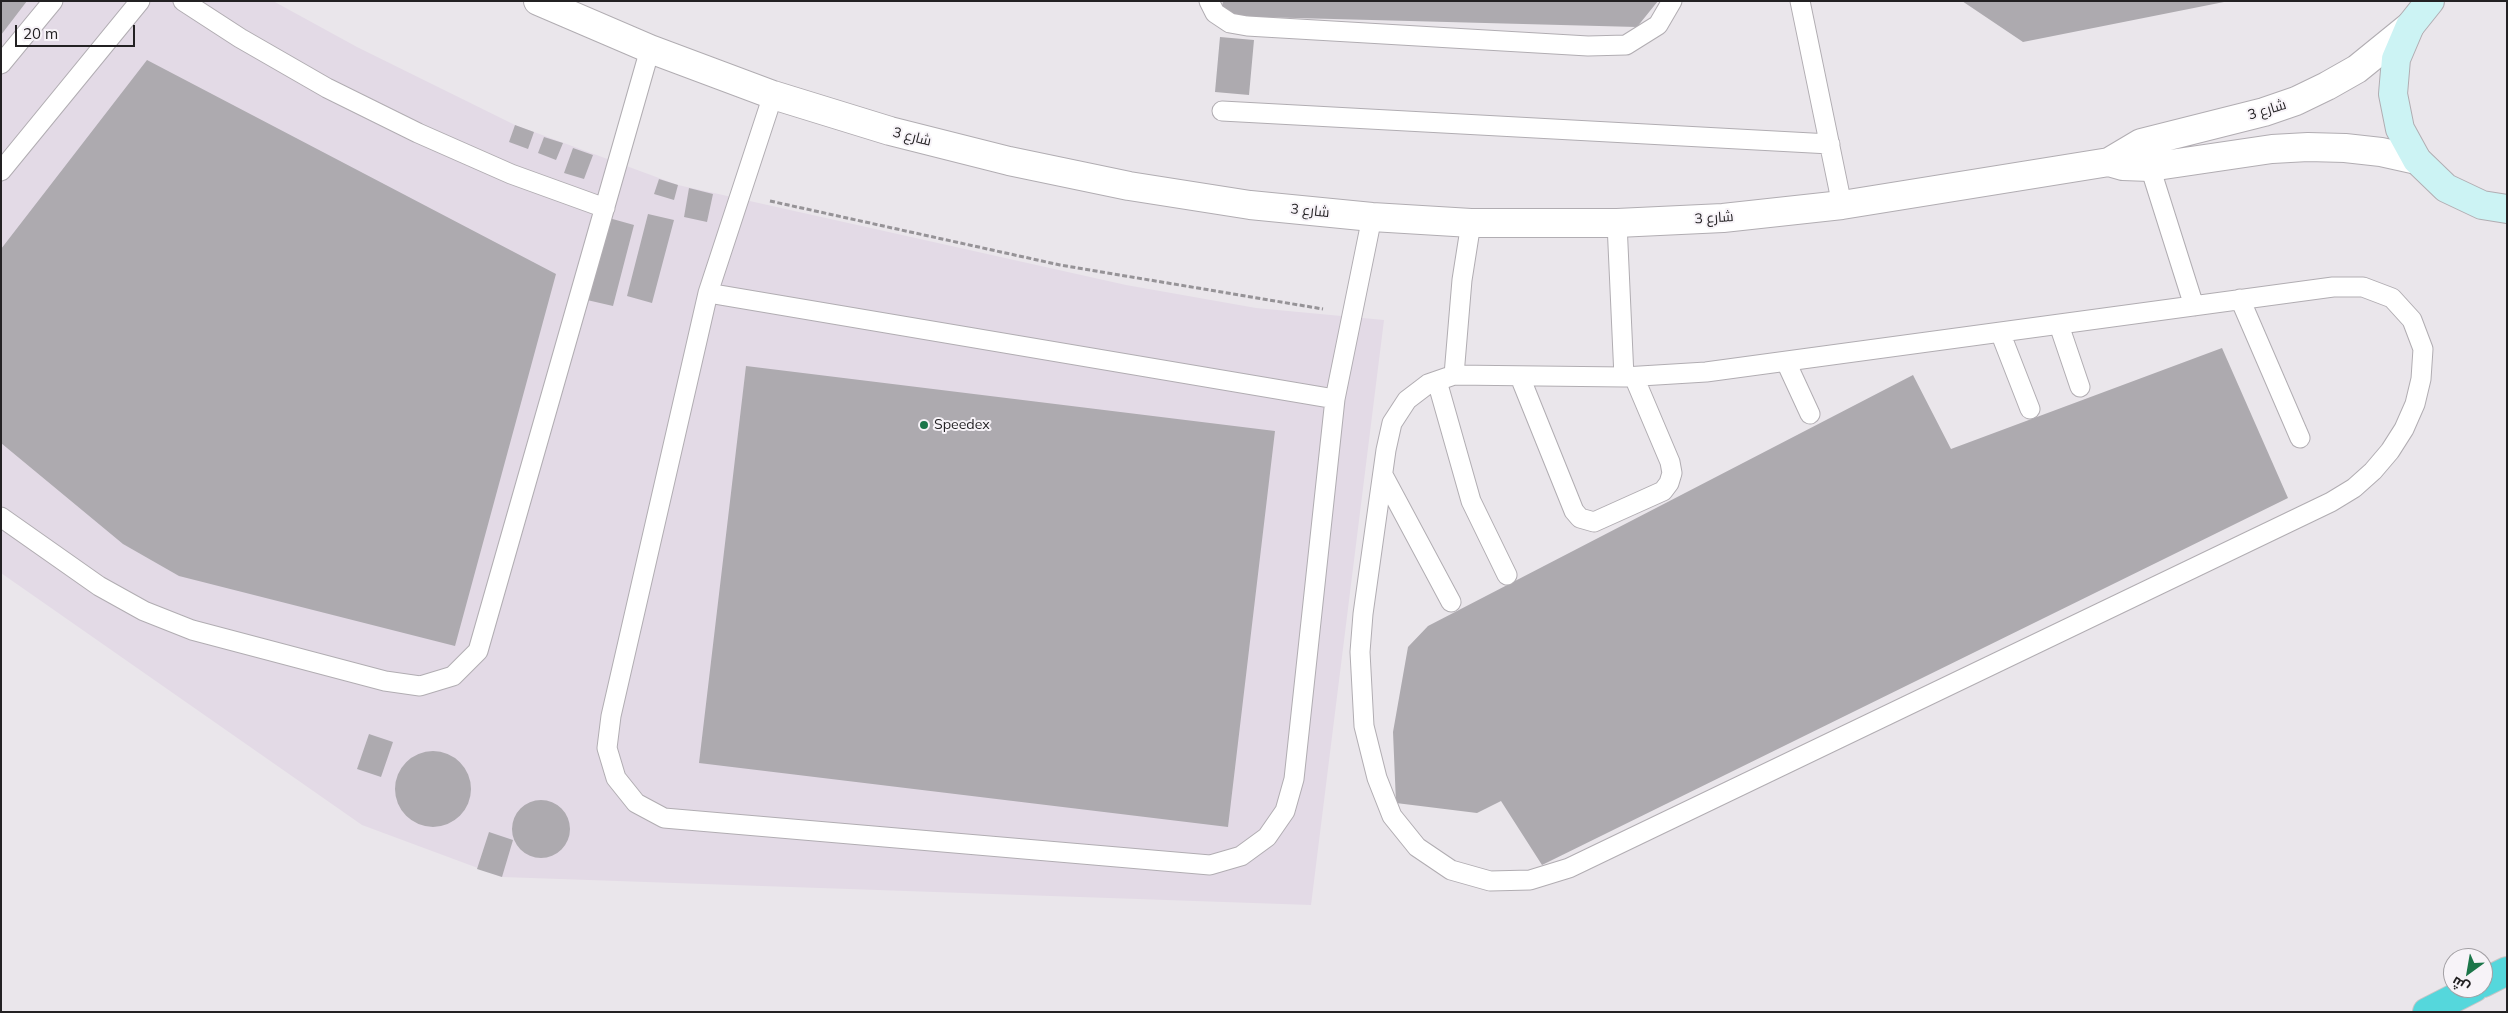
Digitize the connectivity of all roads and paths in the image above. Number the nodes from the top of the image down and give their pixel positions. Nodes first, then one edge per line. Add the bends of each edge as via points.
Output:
1 (53, 1) edge
2 (140, 1) edge
3 (183, 1) edge
4 (538, 1) edge
5 (1210, 1) edge
6 (1672, 1) edge
7 (1800, 1) edge
8 (2428, 2) edge
9 (2410, 26) junction
10 (650, 49) junction
11 (1, 64) edge
12 (773, 95) junction
13 (1222, 111) dead end
14 (1830, 144) junction
15 (2417, 160) junction
16 (2109, 162) junction
17 (2150, 167) junction
18 (1, 171) edge
19 (740, 194) junction
20 (1842, 205) junction
21 (605, 208) junction
22 (2507, 209) edge
23 (1372, 217) junction
24 (1471, 223) junction
25 (1617, 223) junction
26 (708, 293) junction
27 (2240, 299) junction
28 (2194, 306) junction
29 (1354, 314) junction
30 (2059, 325) junction
31 (2000, 332) junction
32 (1786, 362) junction
33 (1520, 377) junction
34 (1629, 377) junction
35 (1446, 378) junction
36 (2080, 387) dead end
37 (1335, 399) junction
38 (2030, 410) dead end
39 (1810, 414) dead end
40 (2300, 438) dead end
41 (1383, 475) junction
42 (1, 517) edge
43 (1507, 575) dead end
44 (1451, 602) dead end
45 (2507, 971) edge
46 (2493, 978) edge
47 (2454, 998) edge
48 (2427, 1012) edge

1 - 11 lane
2 - 18 lane
3 - 21 lane via 328,88 418,134 511,174
4 - 10 street, شارع 3
5 - 6 lane via 1215,14 1238,24 1588,46 1626,45 1658,26
7 - 14 lane
8 - 9 street
9 - 15 street via 2396,58 2393,94 2400,129
9 - 16 street, شارع 3 via 2357,69 2296,101 2141,143
10 - 12 street, شارع 3
10 - 21 lane
12 - 19 lane
12 - 23 street, شارع 3 via 890,131 1009,161 1129,186 1250,205
13 - 14 lane
14 - 20 lane
15 - 17 street, شارع 3 via 2363,150 2308,147 2272,149
15 - 22 street via 2446,188 2482,205
16 - 17 street, شارع 3
16 - 20 street, شارع 3
17 - 28 lane
19 - 26 lane
19 - 29 path via 1060,265
20 - 25 street, شارع 3 via 1723,218
21 - 42 lane via 478,651 453,676 420,686 394,682 192,630 144,611 99,586
23 - 24 street, شارع 3
23 - 29 lane
24 - 25 street, شارع 3
24 - 35 lane
25 - 34 lane
26 - 37 lane
26 - 37 lane via 607,748 616,778 636,803 664,818 1194,864 1210,865 1241,856 1267,838 1285,811 1294,779
27 - 28 lane
27 - 40 lane
27 - 41 lane via 2333,287 2363,287 2392,298 2412,320 2423,349 2415,404 2390,451 2354,488 2331,502 1578,864 1530,880 1490,881 1451,870 1417,847 1392,816 1376,778 1364,726 1360,652
28 - 30 lane
29 - 37 lane
30 - 31 lane
30 - 36 lane
31 - 32 lane
31 - 38 lane
32 - 34 lane
32 - 39 lane
33 - 34 lane
33 - 34 lane via 1574,511 1580,518 1594,522 1662,490 1672,473 1670,462
33 - 35 lane
35 - 41 lane via 1428,384 1407,400 1392,423
35 - 43 lane via 1471,501
41 - 44 lane
45 - 46 highway
47 - 48 highway

